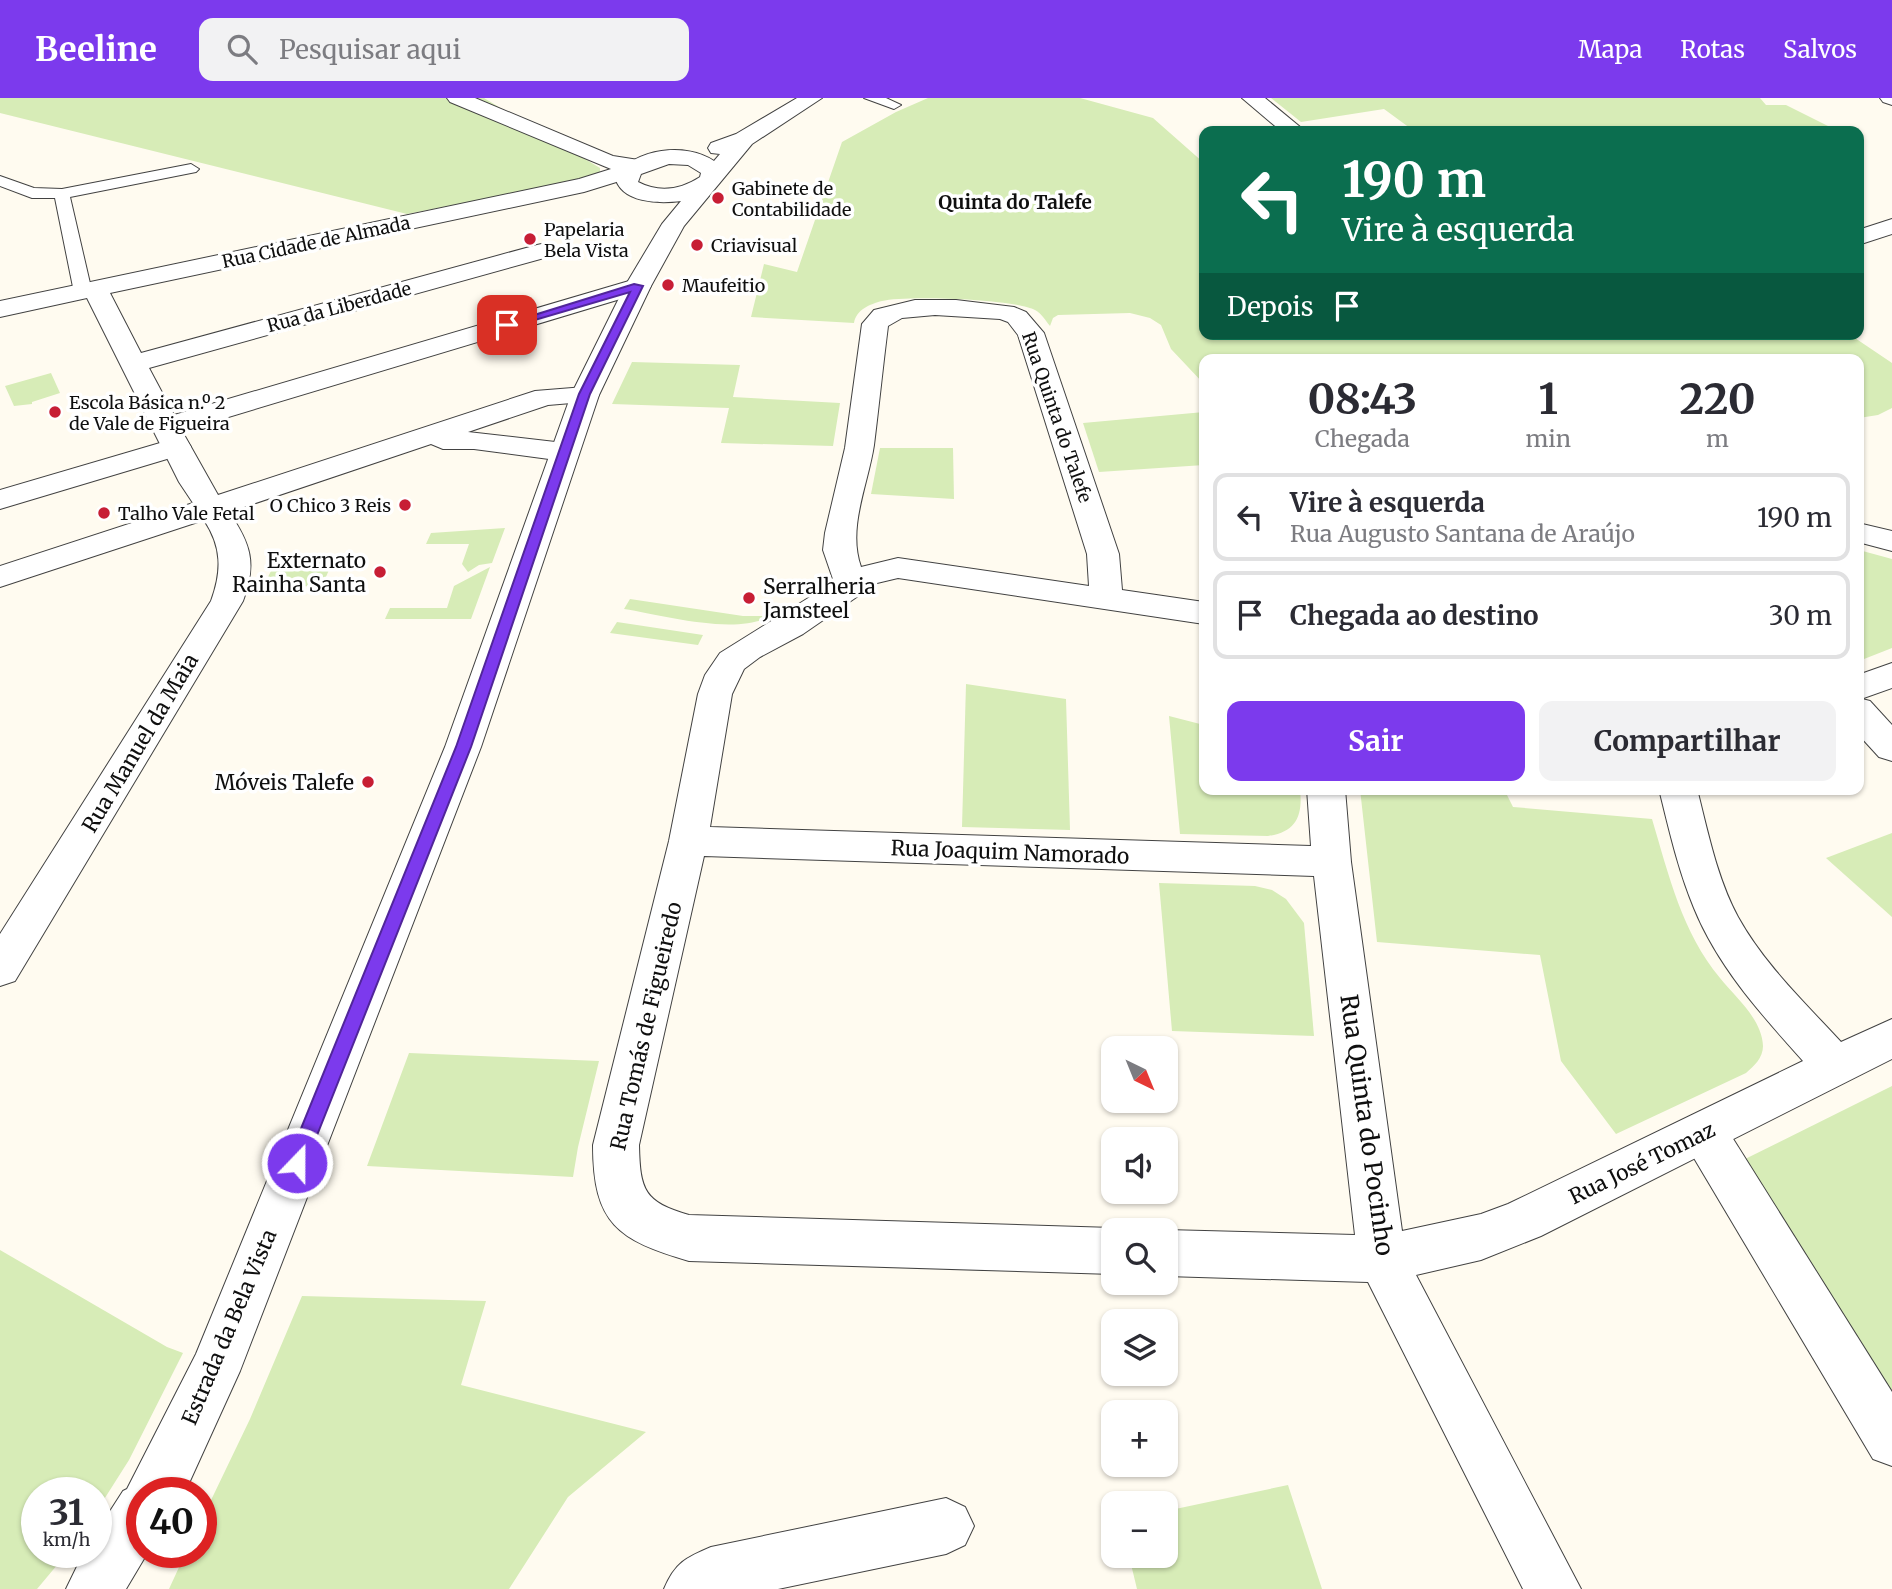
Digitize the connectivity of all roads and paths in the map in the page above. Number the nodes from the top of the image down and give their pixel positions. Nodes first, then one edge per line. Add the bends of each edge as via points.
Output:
1 (457, 98) edge
2 (813, 98) edge
3 (871, 98) edge
4 (1252, 98) edge
5 (894, 104) dead end
6 (1288, 126) edge
7 (744, 139) junction
8 (684, 158) junction
9 (634, 168) junction
10 (191, 169) dead end
11 (710, 180) junction
12 (0, 181) edge
13 (62, 194) junction
14 (665, 210) junction
15 (1892, 226) edge
16 (1864, 236) edge
17 (546, 250) dead end
18 (638, 286) junction
19 (89, 291) junction
20 (0, 309) edge
21 (132, 364) junction
22 (585, 394) junction
23 (508, 408) junction
24 (173, 436) junction
25 (491, 442) junction
26 (386, 450) junction
27 (564, 452) junction
28 (0, 500) edge
29 (212, 508) junction
30 (1864, 534) edge
31 (1892, 541) edge
32 (0, 577) edge
33 (850, 585) junction
34 (1106, 597) junction
35 (1199, 611) edge
36 (1892, 675) edge
37 (1864, 686) edge
38 (1864, 717) edge
39 (1892, 748) edge
40 (1326, 795) edge
41 (1680, 795) edge
42 (688, 841) junction
43 (1332, 862) junction
44 (0, 969) edge
45 (1892, 1038) edge
46 (1835, 1065) junction
47 (1704, 1133) junction
48 (1101, 1251) edge
49 (1178, 1252) edge
50 (1382, 1259) junction
51 (1892, 1440) edge
52 (162, 1477) edge
53 (946, 1526) dead end
54 (126, 1533) edge
55 (94, 1580) edge
56 (692, 1589) edge
57 (1553, 1589) edge

1 - 9 street via 608,162
2 - 7 street
3 - 5 lane
4 - 6 street
7 - 8 street, Rua Cidade de Almada
7 - 11 street, Estrada da Bela Vista
8 - 9 street, Rua Cidade de Almada via 653,160
8 - 11 street via 709,167
9 - 14 street via 626,177 628,186
9 - 19 street, Rua Cidade de Almada via 584,185
10 - 13 lane
11 - 14 street, Estrada da Bela Vista
11 - 14 street
12 - 13 lane via 32,194
13 - 19 lane
14 - 18 street, Estrada da Bela Vista
15 - 16 street
17 - 21 street, Rua da Liberdade
18 - 22 street, Estrada da Bela Vista
18 - 24 street
19 - 20 street, Rua Cidade de Almada
19 - 21 street, Rua Manuel da Maia
21 - 24 street, Rua Manuel da Maia
22 - 23 street via 545,397
22 - 27 street, Estrada da Bela Vista
23 - 25 street via 490,427
23 - 26 street
24 - 28 street
24 - 29 street, Rua Manuel da Maia
25 - 26 street via 437,440
25 - 27 street
26 - 29 street
27 - 52 street, Estrada da Bela Vista via 458,760 214,1371
29 - 32 street
29 - 44 street, Rua Manuel da Maia via 235,554 236,577 227,601
30 - 31 street
33 - 34 street, Rua Tomás de Figueiredo via 882,570 912,568
33 - 34 street, Rua Quinta do Talefe via 839,550 840,533 859,448 875,324 884,314 926,307 1006,312 1031,333 1103,554
33 - 42 street, Rua Tomás de Figueiredo via 748,649 722,674
34 - 35 street, Rua Tomás de Figueiredo
36 - 37 street
38 - 39 street
40 - 43 street, Rua Quinta do Pocinho
41 - 46 street via 1702,879 1733,945
42 - 43 street, Rua Joaquim Namorado
42 - 48 street, Rua Tomás de Figueiredo via 616,1145 615,1178 625,1205 652,1228 689,1238
43 - 50 street, Rua Quinta do Pocinho
45 - 46 street, Rua José Tomaz
46 - 47 street, Rua José Tomaz
47 - 50 street, Rua José Tomaz via 1481,1237
47 - 51 street
49 - 50 street
50 - 57 street, Rua Quinta do Pocinho
53 - 56 street via 711,1575
54 - 55 street

